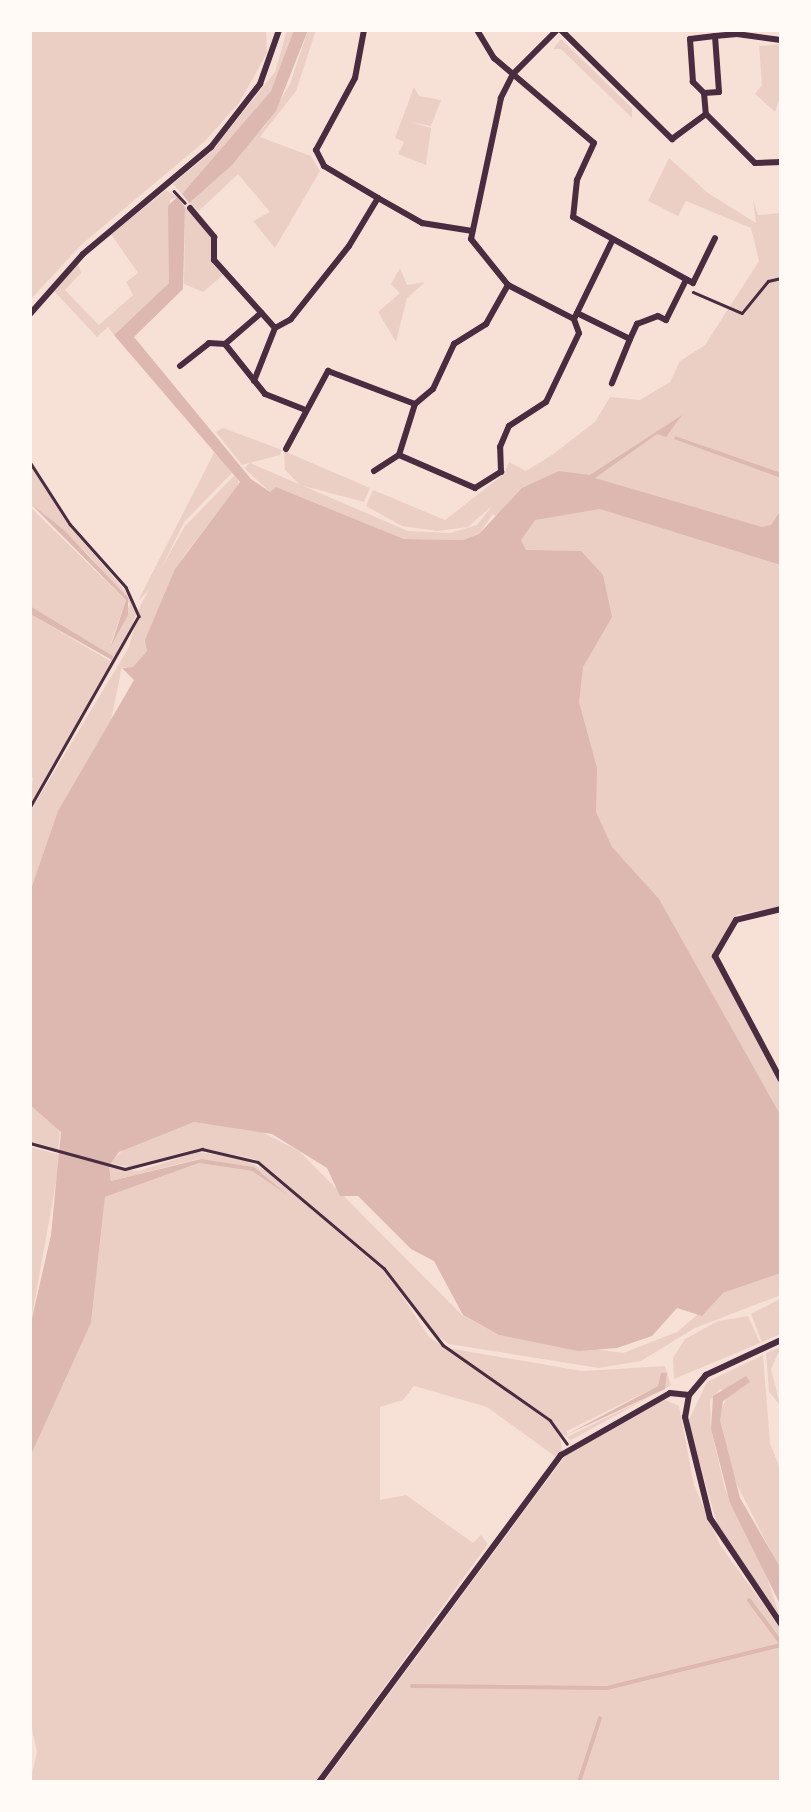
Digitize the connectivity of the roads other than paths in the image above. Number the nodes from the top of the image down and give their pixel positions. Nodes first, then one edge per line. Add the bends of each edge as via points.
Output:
1 (279, 30) edge
2 (364, 30) edge
3 (477, 30) edge
4 (559, 30) edge
5 (716, 36) junction
6 (781, 40) edge
7 (513, 74) junction
8 (704, 93) junction
9 (706, 114) junction
10 (781, 162) edge
11 (378, 198) junction
12 (190, 208) road end
13 (472, 231) junction
14 (715, 238) dead end
15 (612, 241) junction
16 (684, 283) junction
17 (508, 285) junction
18 (30, 314) edge
19 (261, 314) junction
20 (576, 316) junction
21 (276, 328) junction
22 (630, 339) junction
23 (224, 344) junction
24 (180, 366) dead end
25 (254, 381) junction
26 (612, 382) dead end
27 (416, 404) junction
28 (303, 408) junction
29 (286, 449) dead end
30 (400, 455) junction
31 (374, 471) dead end
32 (781, 909) edge
33 (781, 1080) edge
34 (781, 1340) edge
35 (689, 1395) junction
36 (781, 1624) edge
37 (318, 1782) edge

1 - 18 street via 260,84 210,147 83,254
2 - 11 street via 355,78 316,150 324,166
3 - 7 street via 488,52
4 - 7 street
4 - 9 street via 672,139
5 - 6 street
5 - 8 street via 720,92
5 - 8 street via 690,39 693,82
7 - 13 street via 496,113
7 - 15 street via 594,143 569,210
8 - 9 street
9 - 10 street via 756,163
11 - 13 street via 422,223
11 - 21 street via 349,246 291,319
12 - 19 street via 214,237 214,260
13 - 17 street via 472,245 500,267
14 - 16 street via 693,283
15 - 16 street
15 - 20 street
16 - 22 street via 666,320 658,316 637,324
17 - 20 street
17 - 27 street via 491,317 454,344 432,389
19 - 21 street
19 - 23 street
20 - 22 street
20 - 30 street via 579,333 546,402 509,426 500,447 501,472 476,488
21 - 25 street
22 - 26 street
23 - 24 street via 208,342
23 - 25 street
25 - 28 street via 265,394
27 - 28 street via 328,371
27 - 30 street
28 - 29 street
30 - 31 street
32 - 33 street via 736,920 715,956
34 - 35 street via 713,1371
35 - 36 street via 684,1417 703,1502 731,1556
35 - 37 street via 670,1392 570,1446

